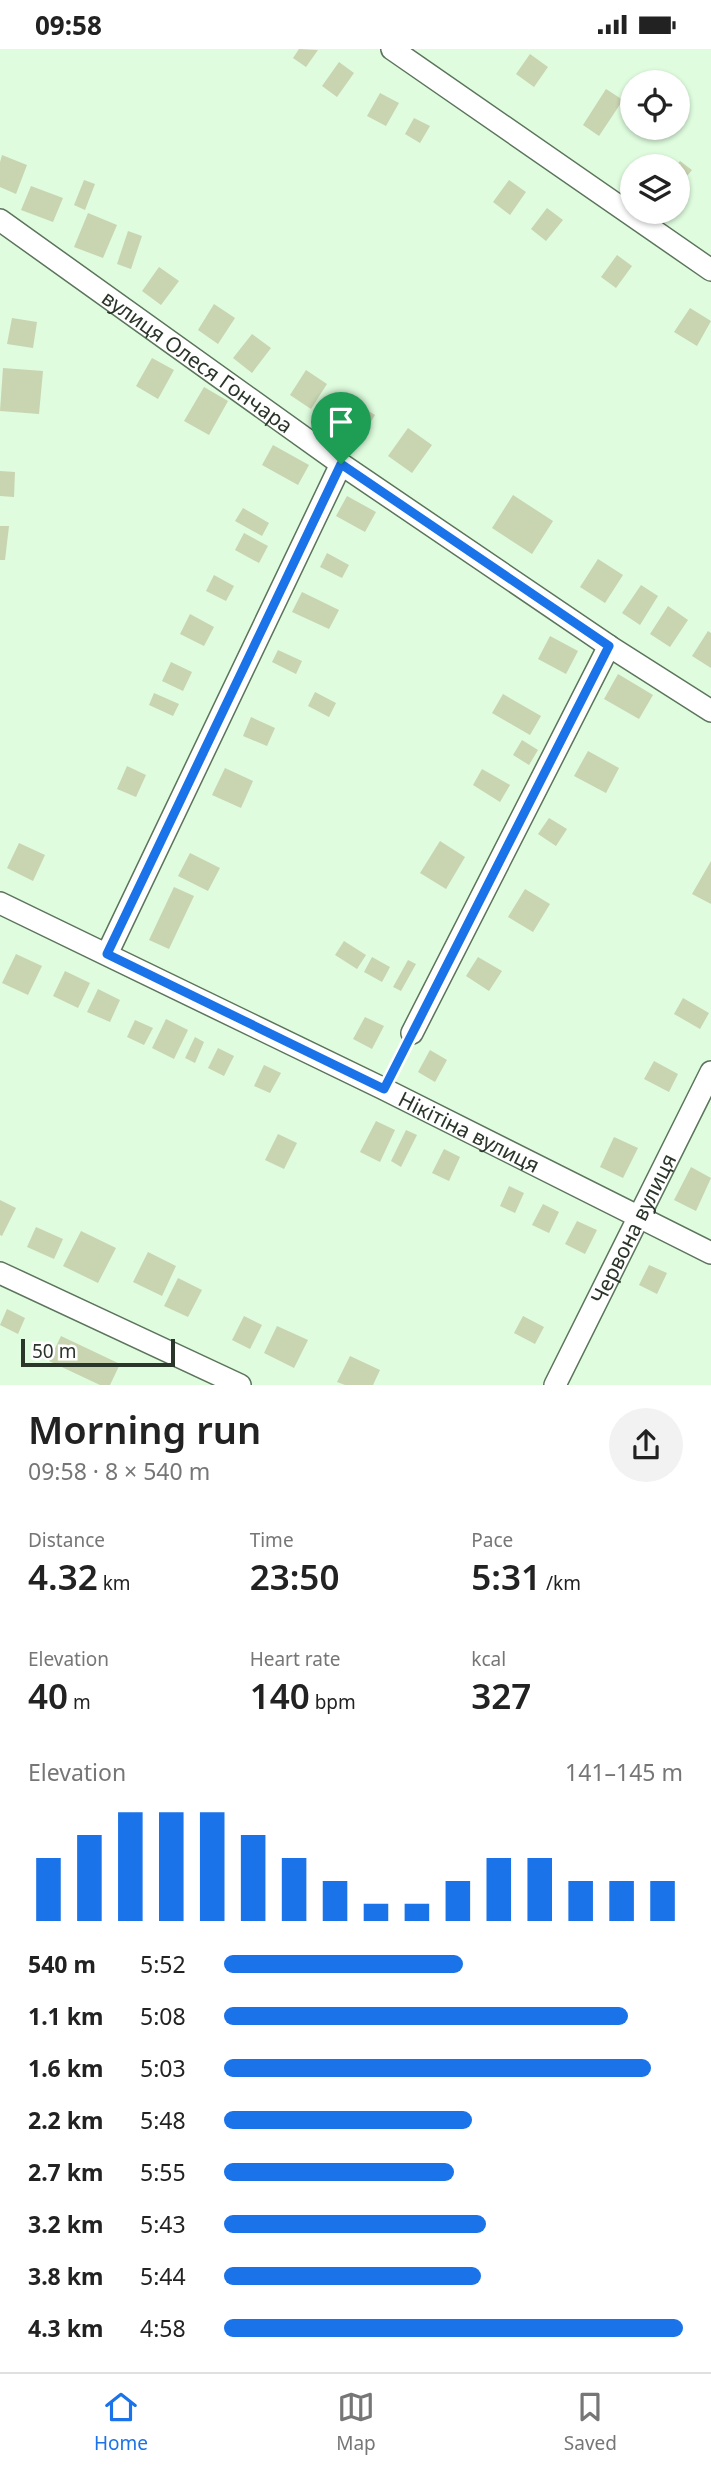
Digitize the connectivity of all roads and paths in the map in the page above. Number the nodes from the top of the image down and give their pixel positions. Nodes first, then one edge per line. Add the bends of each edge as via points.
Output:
1 (392, 49) edge
2 (0, 221) edge
3 (711, 270) edge
4 (341, 464) junction
5 (609, 646) junction
6 (711, 711) edge
7 (0, 903) edge
8 (107, 954) junction
9 (412, 1033) joint
10 (711, 1072) edge
11 (384, 1089) junction
12 (639, 1219) junction
13 (711, 1253) edge
14 (0, 1273) edge
15 (240, 1385) edge
16 (555, 1385) edge

1 - 3 street
2 - 4 street, вулиця Олеся Гончара
4 - 5 street, вулиця Олеся Гончара
4 - 8 street
5 - 6 street, вулиця Олеся Гончара
5 - 9 street
7 - 8 street, Нікітіна вулиця
8 - 11 street, Нікітіна вулиця
9 - 11 path
10 - 12 street, Червона вулиця
11 - 12 street, Нікітіна вулиця
12 - 13 street, Нікітіна вулиця
12 - 16 street, Червона вулиця
14 - 15 street

